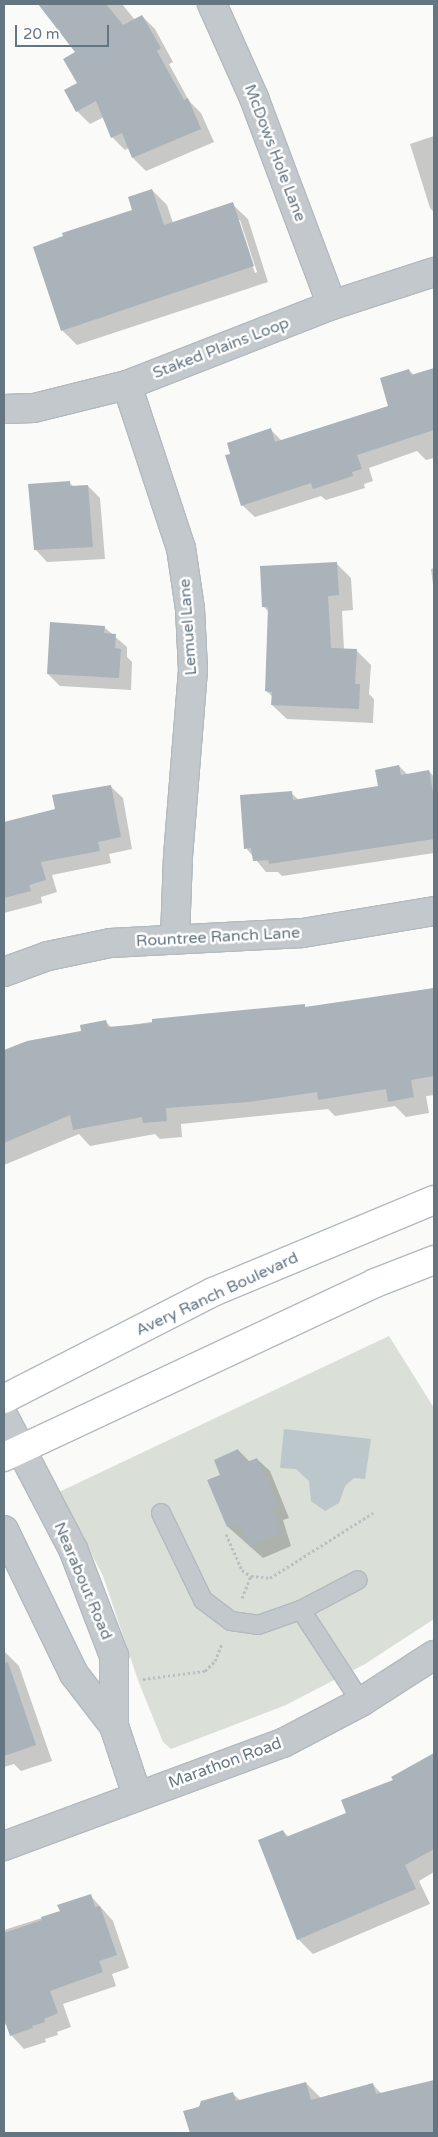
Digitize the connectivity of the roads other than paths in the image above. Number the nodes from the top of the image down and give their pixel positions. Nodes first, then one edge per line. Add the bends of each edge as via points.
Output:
1 (219, 6) edge
2 (434, 272) edge
3 (332, 305) junction
4 (127, 385) junction
5 (4, 409) edge
6 (434, 911) edge
7 (175, 938) junction
8 (4, 972) edge
9 (434, 1200) edge
10 (434, 1260) edge
11 (4, 1399) edge
12 (4, 1417) edge
13 (12, 1452) edge
14 (161, 1513) dead end
15 (4, 1530) edge
16 (358, 1580) dead end
17 (302, 1610) junction
18 (434, 1655) edge
19 (361, 1702) junction
20 (114, 1726) junction
21 (137, 1795) junction
22 (4, 1846) edge

1 - 3 street, McDows Hole Lane
2 - 3 street, Staked Plains Loop
3 - 4 street, Staked Plains Loop
4 - 5 street, Staked Plains Loop via 34,408
4 - 7 street, Lemuel Lane via 181,548 190,610 193,670 178,856
6 - 7 street, Rountree Ranch Lane via 303,933
7 - 8 street, Rountree Ranch Lane via 101,945 48,956
9 - 11 main road, Avery Ranch Boulevard via 213,1292
10 - 13 main road via 376,1283
12 - 13 street, Nearabout Road
13 - 20 street, Nearabout Road via 73,1549 114,1656
14 - 17 lane via 203,1600 231,1621 258,1625
15 - 20 street, Nearabout Road via 74,1674
16 - 17 lane
17 - 19 lane
18 - 19 street, Marathon Road
19 - 21 street, Marathon Road via 283,1743
20 - 21 street, Nearabout Road
21 - 22 street, Marathon Road

